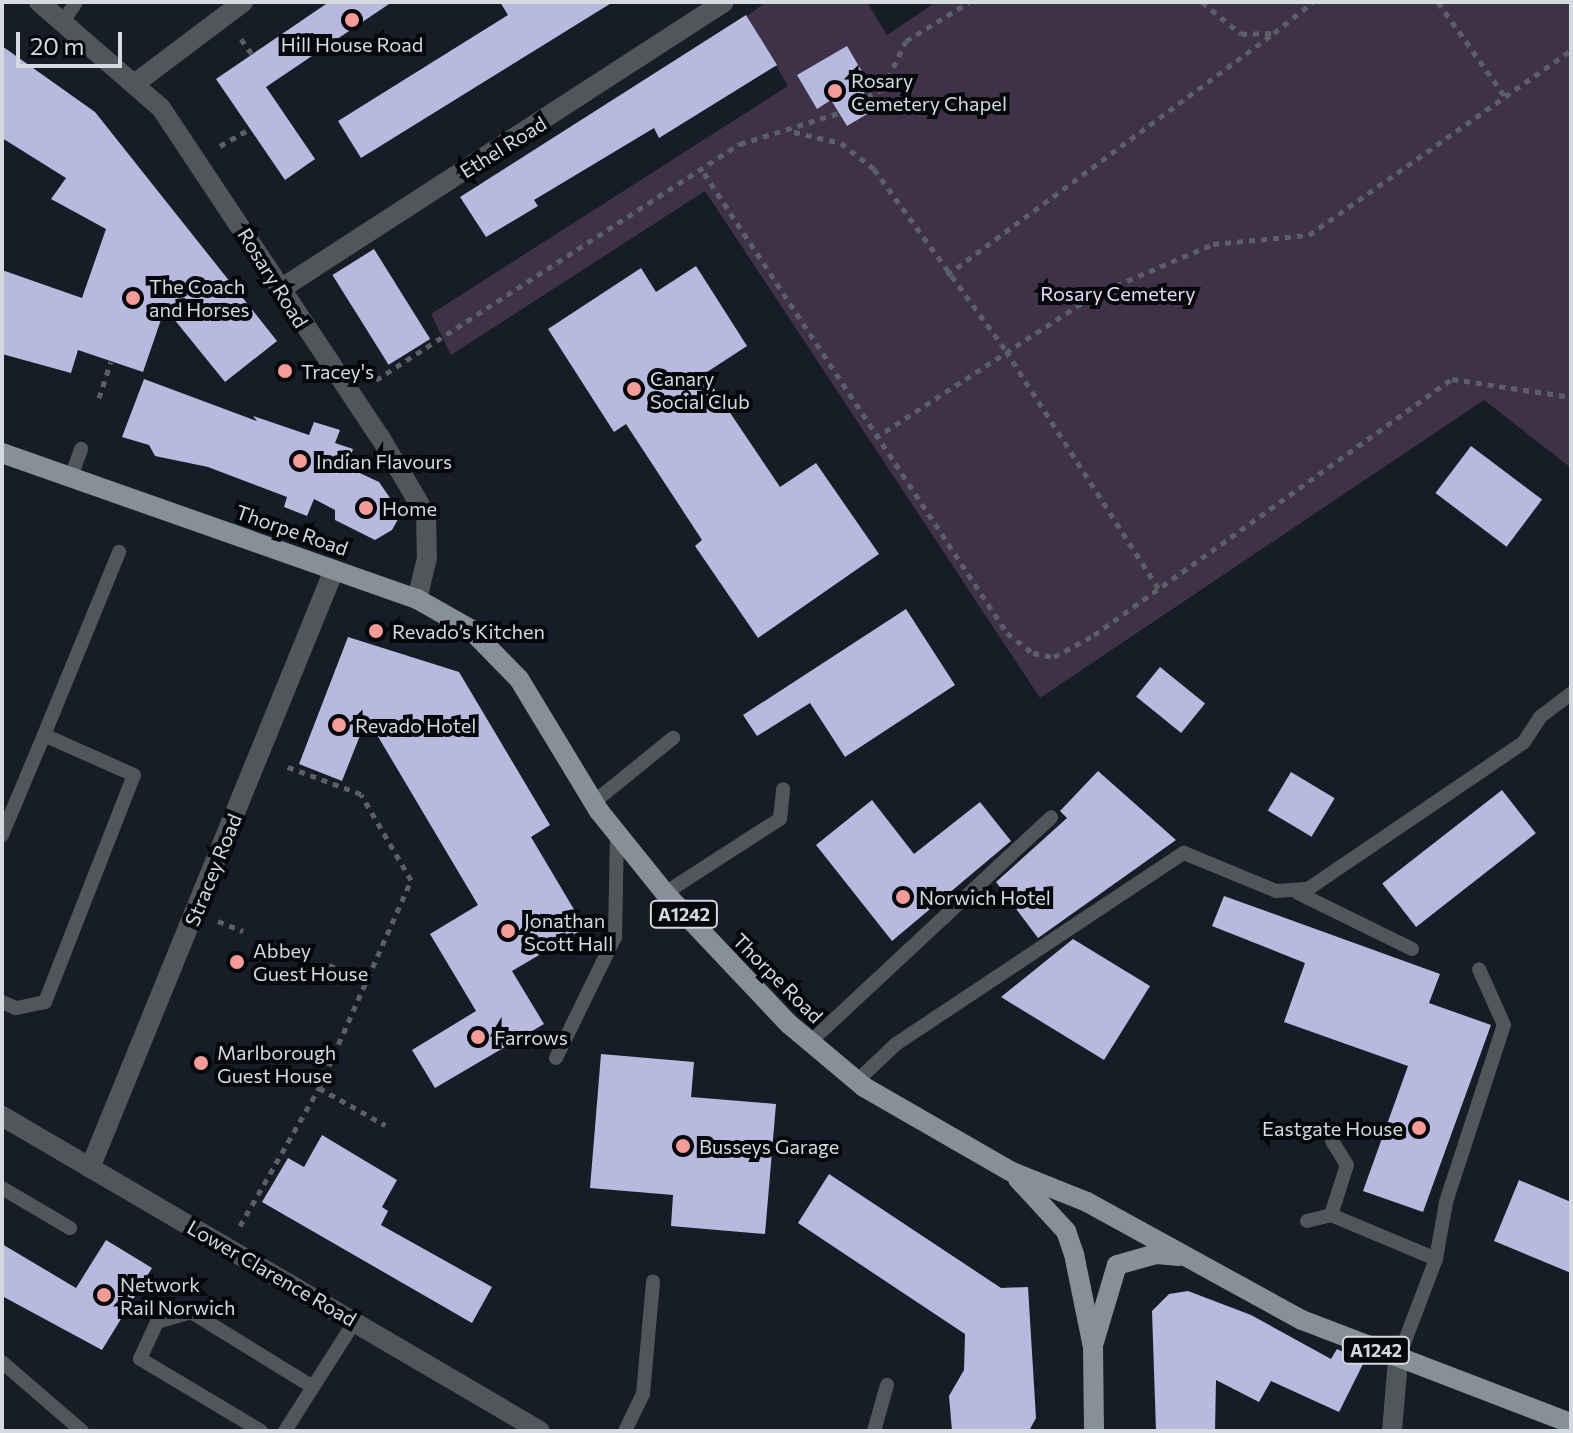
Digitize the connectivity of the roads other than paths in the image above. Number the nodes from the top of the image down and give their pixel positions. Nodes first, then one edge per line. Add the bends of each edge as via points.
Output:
1 (39, 2) edge
2 (243, 2) edge
3 (724, 2) edge
4 (71, 11) edge
5 (137, 82) junction
6 (279, 290) junction
7 (81, 449) dead end
8 (2, 453) edge
9 (71, 477) junction
10 (119, 552) dead end
11 (334, 570) junction
12 (417, 599) junction
13 (1571, 694) edge
14 (44, 735) junction
15 (673, 738) dead end
16 (783, 789) dead end
17 (594, 802) junction
18 (1051, 817) dead end
19 (617, 833) junction
20 (2, 835) edge
21 (665, 893) junction
22 (1298, 893) junction
23 (1412, 949) dead end
24 (1479, 969) dead end
25 (2, 1002) edge
26 (809, 1043) junction
27 (556, 1058) dead end
28 (857, 1081) junction
29 (2, 1116) edge
30 (1332, 1141) dead end
31 (90, 1168) junction
32 (1010, 1171) junction
33 (2, 1188) edge
34 (1331, 1215) junction
35 (1307, 1221) dead end
36 (70, 1228) dead end
37 (1186, 1257) junction
38 (1436, 1259) junction
39 (653, 1281) dead end
40 (355, 1321) junction
41 (1093, 1347) junction
42 (1398, 1359) junction
43 (2, 1362) edge
44 (887, 1385) dead end
45 (313, 1387) junction
46 (1571, 1423) edge
47 (82, 1431) edge
48 (261, 1431) edge
49 (285, 1431) edge
50 (540, 1431) edge
51 (625, 1431) edge
52 (874, 1431) edge
53 (1094, 1431) edge
54 (1392, 1431) edge

1 - 4 street, Rosary Road
2 - 5 street
3 - 6 street, Ethel Road
4 - 5 street, Rosary Road
5 - 6 street, Rosary Road via 199,158
6 - 12 street, Rosary Road via 426,515 427,558
7 - 9 lane
8 - 9 main road, Thorpe Road / A1242
9 - 11 main road, Thorpe Road / A1242
10 - 14 lane
11 - 12 main road, Thorpe Road / A1242
11 - 31 street, Stracey Road
12 - 17 main road, Thorpe Road / A1242 via 497,652 542,712
13 - 22 lane via 1540,717 1524,742
14 - 20 lane
14 - 25 lane via 134,775 45,1002 16,1008
15 - 17 lane
16 - 21 lane via 780,819
17 - 19 main road, Thorpe Road / A1242
18 - 26 lane
19 - 21 main road, Thorpe Road / A1242
19 - 27 lane via 615,937
21 - 26 main road, Thorpe Road / A1242
22 - 23 lane
22 - 28 lane via 1276,891 1184,853 896,1044
24 - 38 lane via 1504,1025 1446,1202
26 - 28 main road, Thorpe Road / A1242
28 - 32 main road, Thorpe Road / A1242
29 - 31 street, Lower Clarence Road
30 - 34 lane via 1347,1165
31 - 40 street, Lower Clarence Road
32 - 37 main road, Thorpe Road / A1242 via 1087,1202
32 - 41 main road, A1242 via 1066,1231
33 - 36 lane
34 - 35 lane
34 - 38 lane
37 - 41 main road, A1242 via 1156,1254 1117,1265
37 - 42 main road, Thorpe Road / A1242 via 1302,1320
38 - 42 lane
39 - 51 lane via 643,1394
40 - 45 lane
40 - 50 street, Lower Clarence Road
41 - 53 main road, A1242
42 - 46 main road, Thorpe Road / A1242
42 - 54 street via 1392,1378
43 - 47 lane
44 - 52 lane
45 - 48 lane via 191,1312 157,1322 140,1359
45 - 49 lane

